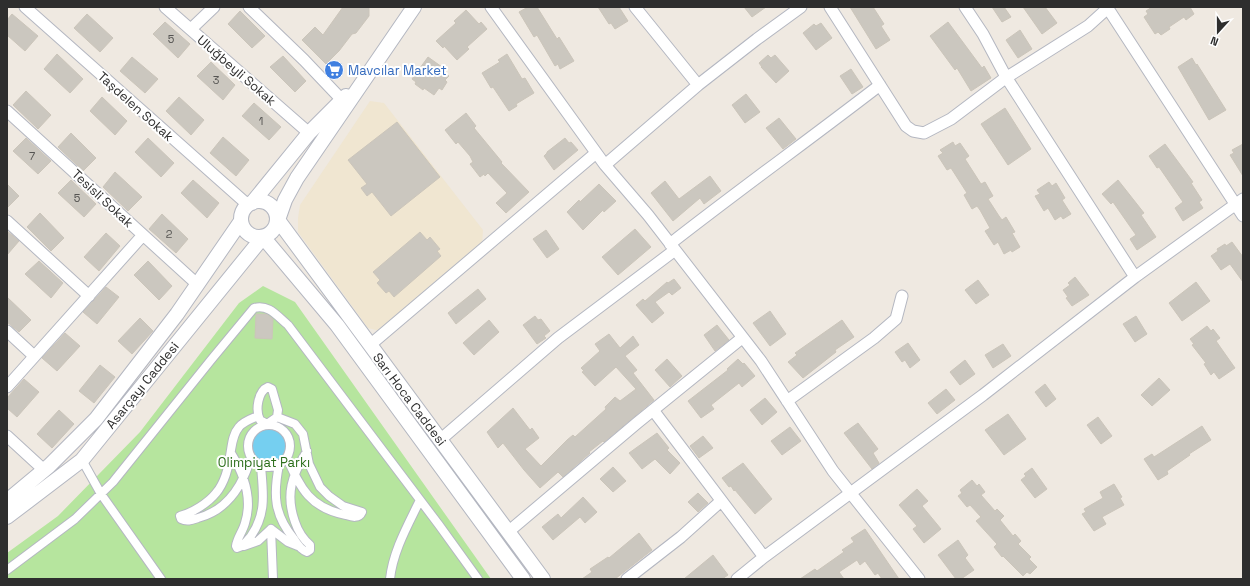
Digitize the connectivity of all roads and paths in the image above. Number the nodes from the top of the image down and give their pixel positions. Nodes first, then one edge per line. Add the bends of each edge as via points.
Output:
1 (25, 7) edge
2 (166, 7) edge
3 (214, 7) edge
4 (248, 7) edge
5 (414, 7) edge
6 (491, 7) edge
7 (635, 7) edge
8 (801, 7) edge
9 (830, 7) edge
10 (965, 7) edge
11 (1108, 7) edge
12 (191, 30) junction
13 (370, 72) junction
14 (1006, 77) junction
15 (698, 85) junction
16 (880, 85) junction
17 (342, 100) junction
18 (7, 111) edge
19 (309, 133) junction
20 (596, 153) junction
21 (605, 165) junction
22 (1239, 201) edge
23 (250, 204) junction
24 (1243, 216) edge
25 (278, 220) junction
26 (7, 221) edge
27 (241, 221) junction
28 (144, 235) junction
29 (263, 237) junction
30 (672, 247) junction
31 (1135, 277) junction
32 (198, 285) junction
33 (89, 296) junction
34 (902, 296) dead end
35 (7, 331) edge
36 (742, 338) junction
37 (370, 345) junction
38 (34, 356) junction
39 (7, 387) edge
40 (787, 401) junction
41 (653, 410) junction
42 (258, 416) junction
43 (277, 417) junction
44 (267, 424) junction
45 (7, 436) edge
46 (440, 440) junction
47 (69, 446) junction
48 (307, 450) junction
49 (231, 453) junction
50 (250, 457) junction
51 (286, 458) junction
52 (82, 460) junction
53 (279, 465) junction
54 (261, 466) junction
55 (44, 470) junction
56 (294, 474) junction
57 (243, 479) junction
58 (850, 493) junction
59 (101, 494) junction
60 (420, 500) junction
61 (7, 501) edge
62 (721, 501) junction
63 (7, 517) edge
64 (271, 529) junction
65 (508, 532) junction
66 (242, 547) junction
67 (300, 548) junction
68 (764, 558) junction
69 (7, 570) edge
70 (161, 579) edge
71 (273, 579) edge
72 (390, 579) edge
73 (478, 579) edge
74 (523, 579) edge
75 (542, 579) edge
76 (627, 579) edge
77 (737, 579) edge
78 (919, 579) edge

1 - 23 street, Taşdelen Sokak
2 - 12 street, Uluğbeyli Sokak
3 - 12 street
4 - 17 street
5 - 13 street
6 - 20 street
7 - 15 street
8 - 15 street
9 - 16 street
10 - 14 street
11 - 14 street via 1088,26
11 - 22 street
12 - 19 street, Uluğbeyli Sokak
13 - 17 street
13 - 25 street via 297,178
14 - 16 street via 951,119 924,133 914,132 906,126
14 - 31 street
15 - 21 street
16 - 30 street via 742,188
17 - 19 street
18 - 28 street, Tesisli Sokak
19 - 23 street
20 - 21 street
20 - 37 street
21 - 30 street
22 - 24 street
22 - 31 street
23 - 25 street via 258,201 270,204
23 - 27 street via 244,210
25 - 29 street via 273,231
25 - 37 street, Sarı Hoca Caddesi
26 - 33 street
27 - 29 street via 248,234
27 - 32 street, Asarçayı Caddesi
28 - 32 street, Tesisli Sokak
28 - 33 street
29 - 52 street, Asarçayı Caddesi
29 - 74 street, Sarı Hoca Caddesi via 337,325
30 - 36 street
30 - 46 street via 558,338
31 - 58 street via 978,399
32 - 47 street, Asarçayı Caddesi via 96,419
33 - 38 street
34 - 40 street via 896,319
35 - 38 street
36 - 40 street via 761,361
36 - 41 street
37 - 46 street, Sarı Hoca Caddesi
38 - 39 street
40 - 58 street
41 - 62 street
41 - 65 street
42 - 43 street via 261,392 268,387 272,389 278,410
42 - 44 street
42 - 49 street via 239,426 234,435
43 - 44 street
43 - 48 street via 295,424 303,434
44 - 50 street via 260,426 250,435 247,448
44 - 51 street via 275,425 287,434 290,448
45 - 55 street
46 - 65 street, Sarı Hoca Caddesi
47 - 52 street
47 - 55 street, Asarçayı Caddesi
48 - 56 street
48 - 56 street via 309,464 320,487 343,506 362,512 361,515 353,517 325,509 304,492
49 - 57 street
49 - 57 street via 217,493 196,510 180,518 184,521 191,520 217,509 235,494
50 - 54 street
50 - 57 street
51 - 53 street
51 - 56 street
52 - 59 street
52 - 63 street, Asarçayı Caddesi
53 - 54 street via 270,468
53 - 67 street via 275,488 277,507 289,533
54 - 66 street via 264,494 262,513 252,534
55 - 61 street, Asarçayı Caddesi
56 - 67 street via 290,487 292,515 299,533 310,545 307,552
57 - 66 street via 247,487 248,509 236,546
58 - 68 street
58 - 78 street
59 - 60 street via 254,308 262,306 270,309 288,325
59 - 69 street via 75,519
59 - 70 street
60 - 72 street via 391,566
60 - 73 street
62 - 68 street
62 - 76 street via 681,537
64 - 66 street via 258,541
64 - 67 street
64 - 71 street
65 - 75 street, Sarı Hoca Caddesi
68 - 77 street

